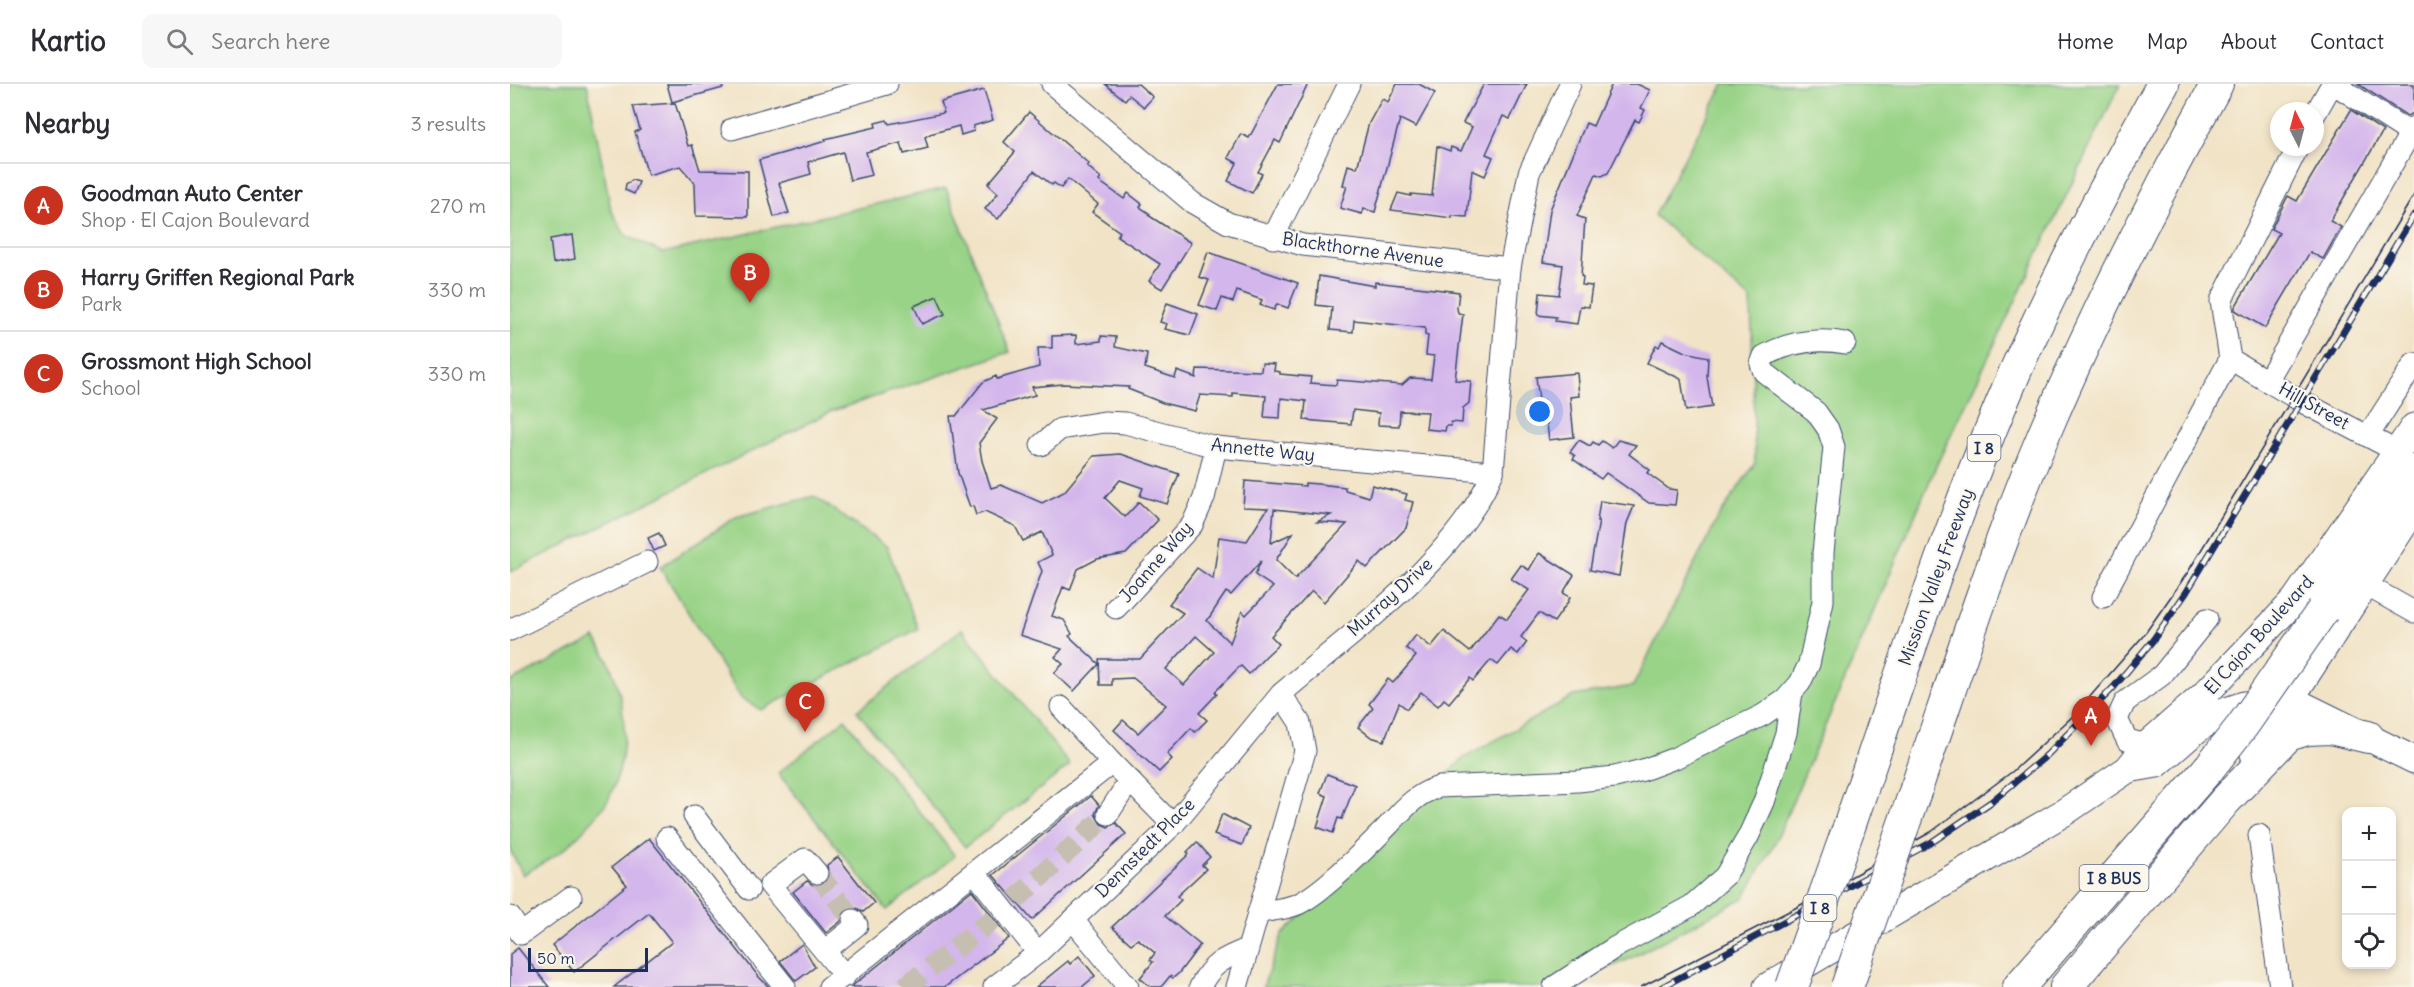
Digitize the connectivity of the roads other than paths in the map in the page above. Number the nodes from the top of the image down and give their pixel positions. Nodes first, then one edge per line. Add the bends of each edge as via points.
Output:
1 (887, 84) edge
2 (1349, 84) edge
3 (1570, 84) edge
4 (2163, 84) edge
5 (2217, 84) edge
6 (2333, 84) edge
7 (1056, 85) edge
8 (2322, 102) edge
9 (732, 129) dead end
10 (2412, 130) edge
11 (2294, 156) edge
12 (1273, 238) junction
13 (1510, 268) junction
14 (1845, 343) dead end
15 (2230, 359) junction
16 (2414, 364) edge
17 (2267, 381) junction
18 (2414, 427) edge
19 (2368, 436) junction
20 (1041, 445) dead end
21 (1216, 447) junction
22 (2406, 461) edge
23 (1493, 472) junction
24 (2414, 509) edge
25 (647, 562) dead end
26 (2364, 584) junction
27 (2103, 597) dead end
28 (2309, 605) junction
29 (1116, 608) dead end
30 (2414, 612) edge
31 (2207, 619) dead end
32 (510, 630) edge
33 (1792, 692) junction
34 (1281, 694) junction
35 (2203, 696) junction
36 (2291, 698) junction
37 (1061, 707) dead end
38 (2368, 737) junction
39 (2147, 745) junction
40 (2414, 760) edge
41 (1112, 763) junction
42 (2128, 770) junction
43 (1130, 780) junction
44 (2225, 801) junction
45 (1108, 814) tunnel mouth
46 (694, 816) dead end
47 (1173, 825) junction
48 (2259, 835) dead end
49 (667, 838) dead end
50 (817, 873) tunnel mouth
51 (976, 874) junction
52 (770, 885) junction
53 (749, 889) junction
54 (570, 897) dead end
55 (723, 909) junction
56 (1258, 913) junction
57 (510, 917) edge
58 (853, 920) dead end
59 (1073, 920) junction
60 (1247, 949) junction
61 (826, 950) junction
62 (1038, 953) junction
63 (837, 981) edge
64 (785, 987) edge
65 (994, 987) edge
66 (1128, 987) edge
67 (1200, 987) edge
68 (1237, 987) edge
69 (1554, 987) edge
70 (1767, 987) edge
71 (1792, 987) edge
72 (1847, 987) edge
73 (2019, 987) edge
74 (2066, 987) edge
75 (2280, 987) edge

1 - 9 street
2 - 12 street
3 - 13 street, Murray Drive via 1529,173
4 - 71 highway, Mission Valley Freeway / I 8, bridge via 2088,219 2010,386 1947,544
5 - 72 highway, bridge via 2114,281 2048,426 1998,554
6 - 8 street
6 - 10 street
7 - 12 street, Blackthorne Avenue via 1193,203 1228,223
10 - 17 street
11 - 15 street via 2221,301
12 - 13 street, Blackthorne Avenue via 1303,245
13 - 23 street, Murray Drive
14 - 33 street via 1826,340 1788,345 1764,356 1761,364 1764,372 1816,412 1834,447 1823,553 1823,601 1809,664
15 - 17 street, Hill Street
15 - 27 street
16 - 19 street
17 - 19 street, Hill Street
18 - 22 main road, I 8 BUS
19 - 22 street, Hill Street
20 - 21 street, Annette Way via 1060,429 1104,422 1125,423
21 - 23 street, Annette Way
21 - 29 street, Joanne Way via 1204,498 1192,525
22 - 28 highway, I 8 BUS
23 - 34 street, Murray Drive via 1460,527 1422,572
24 - 26 main road
25 - 32 street
26 - 30 street
26 - 36 main road
28 - 35 main road, El Cajon Boulevard / I 8 BUS
28 - 36 main road via 2276,664
28 - 73 highway, I 8 BUS, bridge via 2243,725
31 - 39 street via 2162,675 2125,702 2117,719 2122,731 2127,740
33 - 56 street via 1774,708 1739,728 1643,770 1578,781 1428,790 1411,800 1380,835 1322,887 1298,904
33 - 69 street via 1786,733 1764,802 1725,876 1691,906 1614,948
34 - 47 street, Dennstedt Place
34 - 56 street via 1300,723 1305,751
35 - 36 main road via 2259,685
35 - 39 main road, El Cajon Boulevard / I 8 BUS
36 - 38 main road
36 - 42 main road, El Cajon Boulevard via 2244,705 2221,713 2157,764
36 - 44 highway
37 - 41 street
38 - 40 main road
38 - 44 highway via 2331,728 2288,735
39 - 42 main road, El Cajon Boulevard / I 8 BUS
41 - 43 street
41 - 51 street
42 - 70 main road, El Cajon Boulevard / I 8 BUS via 2063,813
43 - 45 street
43 - 47 street
44 - 74 highway
46 - 53 street
47 - 59 street, Dennstedt Place
48 - 75 street
49 - 55 street
50 - 52 street via 805,859
51 - 62 street
51 - 63 street
52 - 53 street
52 - 61 street
53 - 55 street
54 - 57 street via 521,934
55 - 64 street
56 - 60 street
58 - 61 street via 857,925
59 - 62 street, Dennstedt Place
59 - 66 street
60 - 67 street via 1221,959 1208,971
60 - 68 street
61 - 63 street
62 - 65 street, Dennstedt Place

